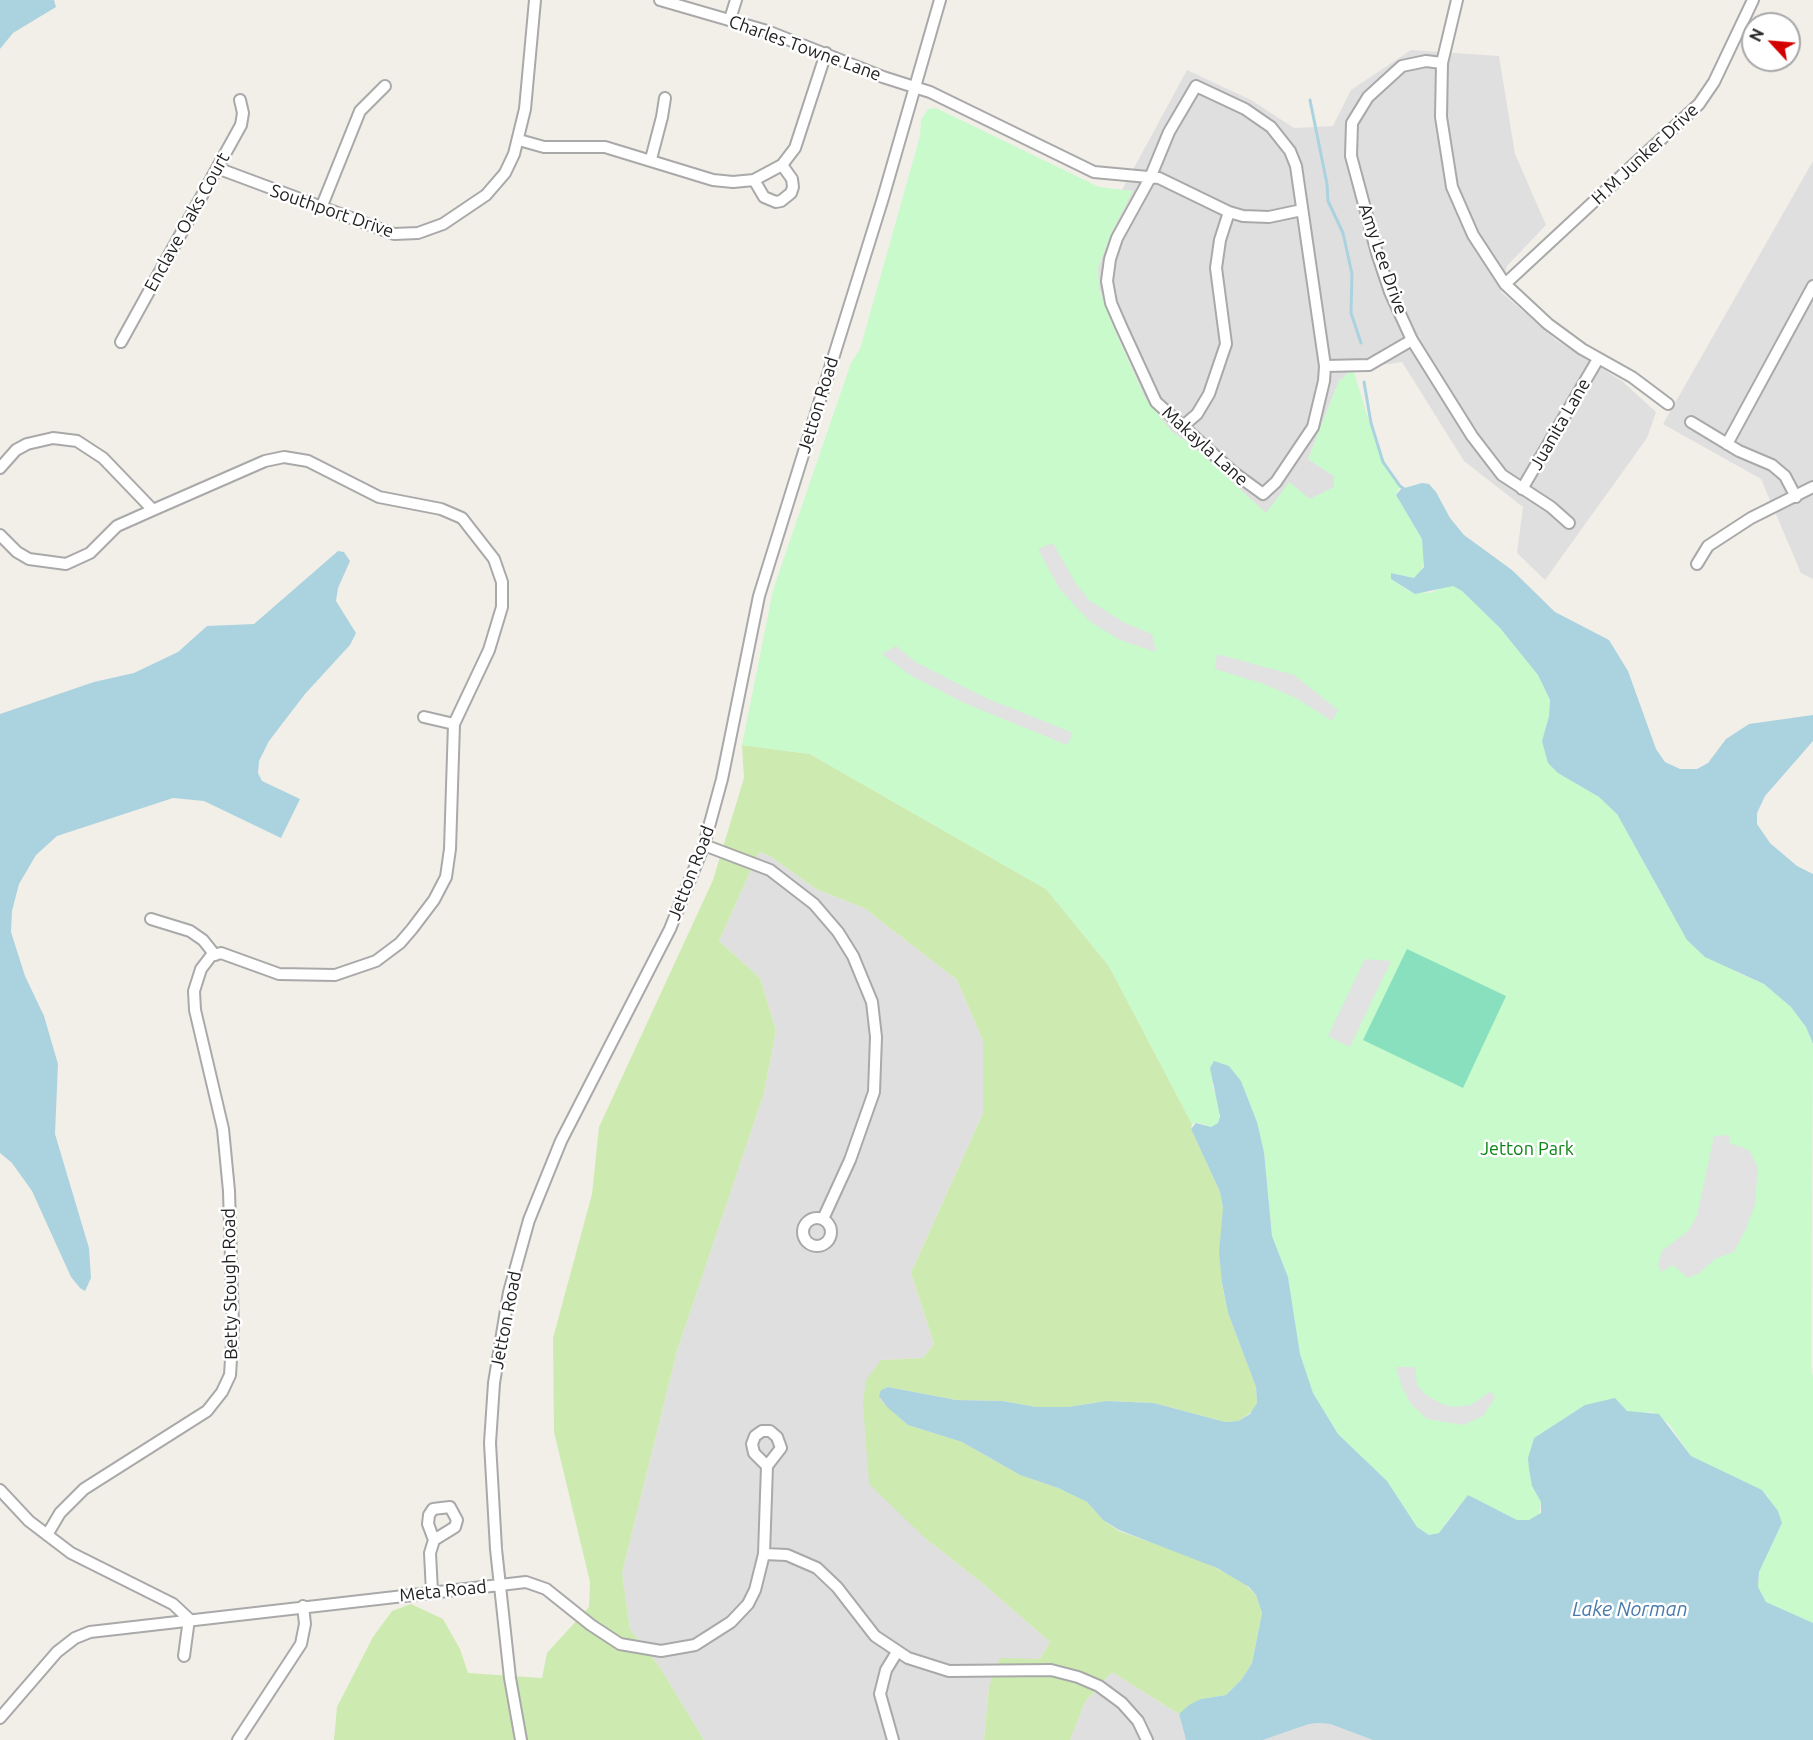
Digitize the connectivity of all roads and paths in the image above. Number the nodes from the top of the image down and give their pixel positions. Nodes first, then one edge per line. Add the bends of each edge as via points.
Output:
1 (535, 0) edge
2 (660, 0) edge
3 (736, 0) edge
4 (940, 0) edge
5 (1457, 0) edge
6 (1753, 0) edge
7 (730, 20) junction
8 (826, 53) junction
9 (1442, 63) junction
10 (386, 86) dead end
11 (915, 89) junction
12 (664, 98) dead end
13 (240, 100) dead end
14 (519, 140) junction
15 (651, 159) junction
16 (782, 165) junction
17 (217, 168) junction
18 (1150, 178) junction
19 (754, 180) junction
20 (321, 208) junction
21 (1302, 210) junction
22 (1229, 212) junction
23 (1505, 284) junction
24 (1813, 286) edge
25 (1412, 340) junction
26 (121, 342) dead end
27 (1598, 359) junction
28 (1325, 366) junction
29 (1668, 404) dead end
30 (1691, 422) dead end
31 (1182, 428) junction
32 (1726, 444) junction
33 (0, 468) edge
34 (1813, 487) edge
35 (1522, 489) junction
36 (1796, 497) junction
37 (153, 510) junction
38 (1569, 523) dead end
39 (0, 536) edge
40 (1697, 564) dead end
41 (424, 717) dead end
42 (454, 724) junction
43 (704, 845) junction
44 (151, 919) dead end
45 (215, 955) junction
46 (824, 1219) dead end
47 (767, 1466) dead end
48 (0, 1490) edge
49 (47, 1535) junction
50 (434, 1540) dead end
51 (764, 1554) junction
52 (500, 1585) junction
53 (432, 1592) junction
54 (303, 1606) junction
55 (189, 1618) junction
56 (897, 1652) junction
57 (184, 1656) dead end
58 (0, 1718) edge
59 (241, 1739) edge
60 (521, 1740) edge
61 (893, 1740) edge
62 (1147, 1740) edge

1 - 14 street, Southport Drive
2 - 7 street, Charles Towne Lane
3 - 7 street
4 - 11 street, Jetton Road
5 - 9 street
6 - 23 street, H M Junker Drive via 1700,104
7 - 8 street, Charles Towne Lane
8 - 11 street, Charles Towne Lane
8 - 16 street via 800,140
9 - 23 street via 1443,134 1452,187 1473,235
9 - 25 street, Amy Lee Drive via 1426,61 1402,66 1363,104 1352,123 1350,137 1351,156 1377,253
10 - 20 street via 360,111
11 - 18 street, Charles Towne Lane via 930,92 1094,172
11 - 43 street, Jetton Road via 759,596 722,779
12 - 15 street
13 - 17 street, Enclave Oaks Court via 241,125
14 - 15 street via 544,147 605,147
14 - 20 street, Southport Drive via 505,173 486,195 465,212 429,230 394,234
15 - 19 street via 713,180
16 - 19 street
16 - 19 street via 793,187 781,201 769,201
17 - 20 street, Southport Drive
17 - 26 street, Enclave Oaks Court
18 - 21 street, Makayla Lane via 1169,132 1197,86 1259,118 1282,138 1296,166
18 - 22 street, Charles Towne Lane via 1159,177
18 - 31 street, Makayla Lane via 1116,238 1107,281 1111,303 1145,383 1156,402
21 - 22 street, Charles Towne Lane via 1255,218
21 - 28 street, Makayla Lane
22 - 31 street via 1216,268 1226,344 1209,394 1197,414
23 - 27 street via 1548,324
24 - 32 street
25 - 28 street via 1369,365
25 - 35 street, Amy Lee Drive via 1484,452 1503,475
27 - 29 street via 1632,377
27 - 35 street, Juanita Lane
28 - 31 street, Makayla Lane via 1313,428 1276,482 1263,494
30 - 32 street
32 - 36 street via 1772,465 1785,476
33 - 37 street via 27,444 53,438 77,441 103,458
34 - 36 street
35 - 38 street, Amy Lee Drive
36 - 40 street via 1708,546
37 - 39 street via 117,526 90,553 66,564 29,559
37 - 42 street via 248,468 284,457 308,461 379,497 457,515 473,529 494,559 504,595 496,630
41 - 42 street
42 - 45 street via 446,877 434,900 400,943 361,968 323,976 268,972 227,954
43 - 46 street via 770,870 808,899 825,915 853,956 872,1002 876,1037 874,1092
43 - 52 street, Jetton Road via 670,929 561,1141 520,1250 500,1336 491,1416 492,1496
44 - 45 street via 190,931
45 - 49 street, Betty Stough Road via 201,969 194,1000 217,1098 227,1164 233,1292 230,1375 207,1411 84,1489 60,1513
47 - 51 street, Meta Road
48 - 49 street via 28,1521
49 - 55 street via 96,1566 173,1604
50 - 53 street via 429,1566
51 - 52 street, Meta Road via 755,1590 740,1614 709,1638 670,1650 620,1644 562,1599 531,1582
51 - 56 street via 787,1555 817,1568 875,1636
52 - 53 street, Meta Road
52 - 60 street, Jetton Road
53 - 54 street, Meta Road
54 - 55 street, Meta Road
54 - 59 street via 301,1644
55 - 57 street
55 - 58 street, Meta Road via 90,1632 75,1638 57,1652
56 - 61 street via 886,1670 880,1694
56 - 62 street via 949,1671 1051,1670 1078,1677 1122,1703 1138,1721

